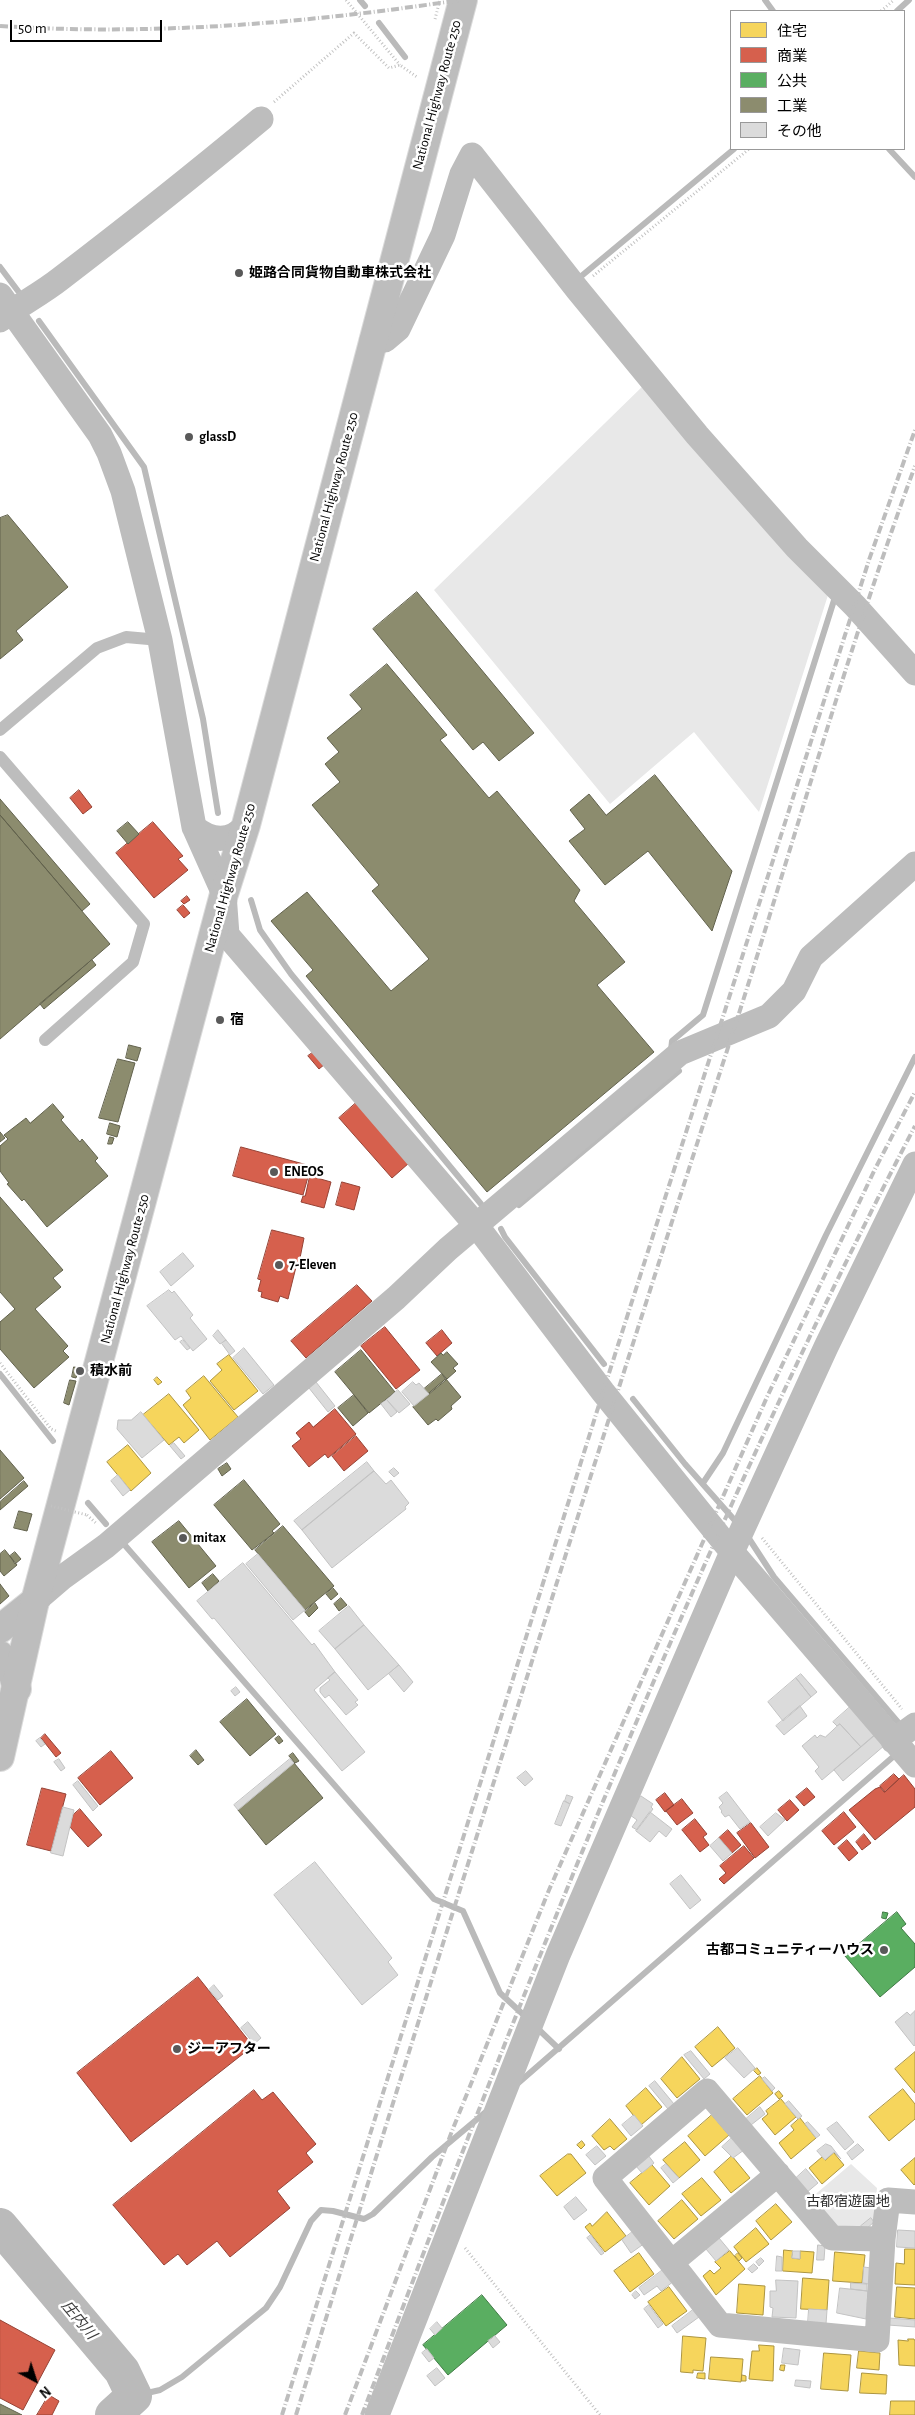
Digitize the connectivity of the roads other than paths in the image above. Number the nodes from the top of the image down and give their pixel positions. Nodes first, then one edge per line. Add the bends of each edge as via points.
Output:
1 (449, 8) edge
2 (261, 119) road end
3 (4, 309) edge
4 (372, 340) junction
5 (160, 640) junction
6 (915, 673) edge
7 (0, 730) edge
8 (0, 757) edge
9 (246, 825) junction
10 (194, 827) junction
11 (915, 864) edge
12 (224, 894) junction
13 (46, 1040) dead end
14 (915, 1164) edge
15 (476, 1225) junction
16 (742, 1530) junction
17 (35, 1601) junction
18 (0, 1629) edge
19 (0, 1655) edge
20 (16, 1690) junction
21 (904, 1728) edge
22 (0, 1757) edge
23 (915, 1765) edge
24 (778, 2174) junction
25 (915, 2202) edge
26 (883, 2239) junction
27 (672, 2262) junction
28 (377, 2415) edge

1 - 4 main road, National Highway Route 250
2 - 3 street via 161,202 46,290
3 - 5 street via 100,435 109,453 123,491
4 - 6 street via 385,340 398,329 443,235 462,174 472,155 697,435 797,548
4 - 9 main road, National Highway Route 250
5 - 7 lane via 126,637 97,648
5 - 10 street
8 - 13 lane via 144,924 134,962
9 - 10 street via 230,838 204,836
9 - 12 main road, National Highway Route 250
10 - 12 street
11 - 15 street via 811,957 794,991 769,1016 680,1052
12 - 15 street via 227,935
12 - 17 main road, National Highway Route 250
14 - 16 street
15 - 16 street via 603,1392
15 - 17 street via 396,1298 113,1540
16 - 21 street
16 - 28 street via 558,1955
17 - 18 main road
17 - 20 main road, National Highway Route 250
19 - 20 main road via 11,1668
20 - 22 main road, National Highway Route 250
21 - 23 street
24 - 26 street via 832,2238
24 - 27 street
24 - 27 street via 707,2092 605,2178
25 - 26 street via 888,2200
26 - 27 street via 876,2340 720,2325

